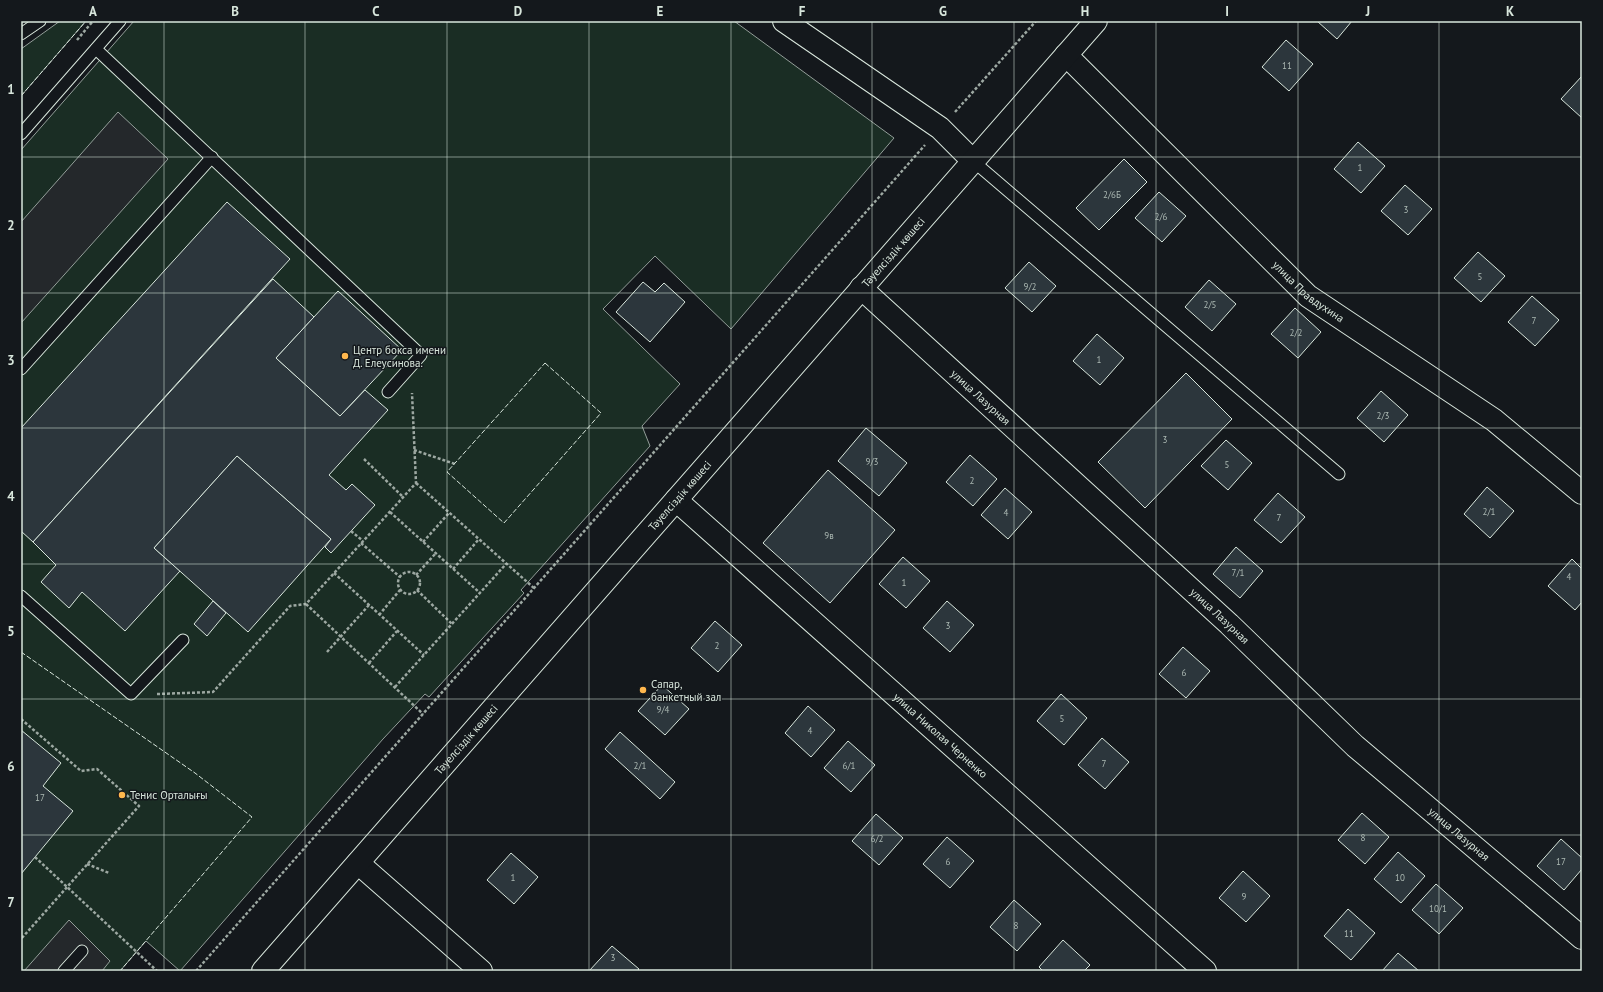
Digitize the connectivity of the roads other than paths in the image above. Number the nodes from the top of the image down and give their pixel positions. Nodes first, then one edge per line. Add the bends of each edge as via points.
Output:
1 (40, 21) edge
2 (120, 21) edge
3 (784, 21) edge
4 (1096, 21) edge
5 (21, 34) edge
6 (96, 49) junction
7 (1066, 55) junction
8 (21, 134) edge
9 (212, 157) junction
10 (973, 161) junction
11 (861, 288) junction
12 (21, 369) edge
13 (388, 392) dead end
14 (1339, 474) dead end
15 (1582, 493) edge
16 (676, 500) junction
17 (21, 596) edge
18 (183, 640) dead end
19 (358, 863) junction
20 (1582, 938) edge
21 (82, 951) dead end
22 (64, 971) edge
23 (263, 971) edge
24 (481, 971) edge
25 (1206, 971) edge

1 - 5 lane
2 - 6 lane
3 - 10 street via 940,128
4 - 7 street, Тәуелсіздік көшесі
6 - 8 lane
6 - 9 lane
7 - 10 street, Тәуелсіздік көшесі
7 - 15 street, улица Правдухина via 1308,296 1494,420
9 - 12 lane
9 - 13 lane via 421,355
10 - 11 street, Тәуелсіздік көшесі
10 - 14 lane
11 - 16 street, Тәуелсіздік көшесі
11 - 20 street, улица Лазурная via 1229,624 1355,746
16 - 19 street, Тәуелсіздік көшесі
16 - 25 street, улица Николая Черненко
17 - 18 lane via 131,694
19 - 23 street, Тәуелсіздік көшесі
19 - 24 street
21 - 22 lane

